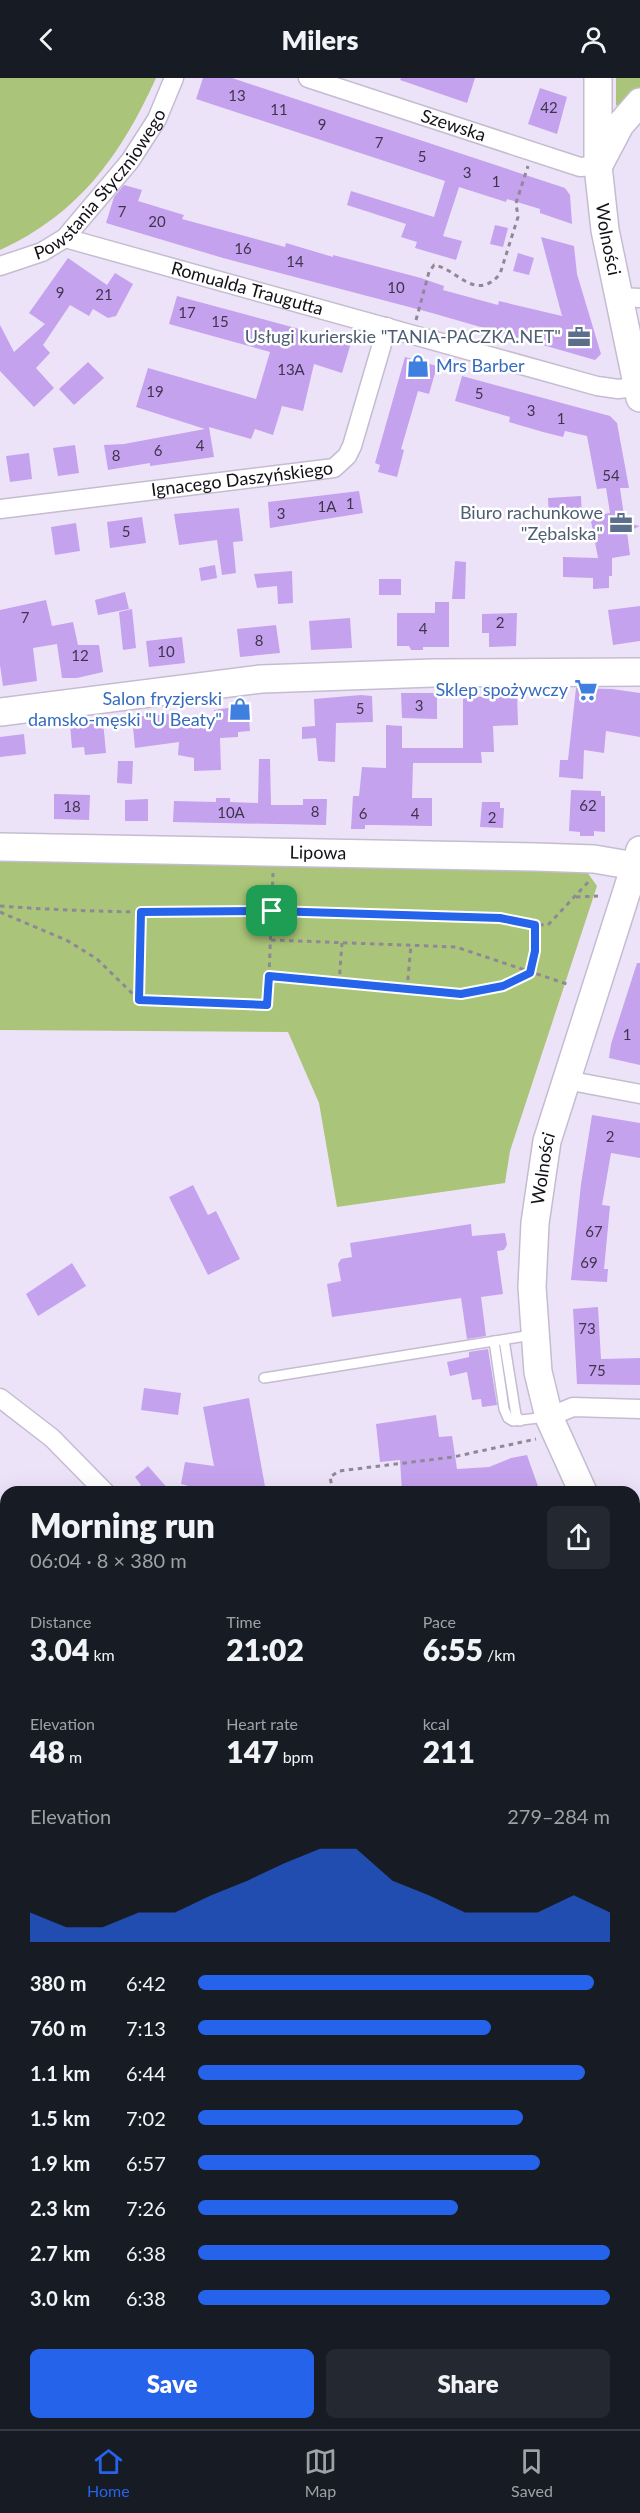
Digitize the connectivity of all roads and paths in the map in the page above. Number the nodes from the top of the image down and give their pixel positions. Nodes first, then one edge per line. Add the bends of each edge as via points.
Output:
1 (174, 78) edge
2 (308, 78) edge
3 (598, 78) edge
4 (640, 102) edge
5 (529, 162) dead end
6 (598, 166) junction
7 (65, 238) junction
8 (0, 266) edge
9 (629, 298) edge
10 (415, 325) dead end
11 (387, 327) junction
12 (639, 392) edge
13 (0, 509) edge
14 (640, 672) edge
15 (0, 712) edge
16 (0, 847) edge
17 (274, 852) junction
18 (638, 858) edge
19 (594, 875) dead end
20 (598, 896) dead end
21 (576, 897) junction
22 (0, 906) edge
23 (272, 911) junction
24 (0, 912) edge
25 (141, 912) junction
26 (535, 925) junction
27 (271, 940) junction
28 (342, 943) junction
29 (411, 945) junction
30 (530, 973) junction
31 (269, 976) junction
32 (339, 983) junction
33 (570, 985) dead end
34 (407, 989) junction
35 (139, 1000) junction
36 (566, 1080) junction
37 (640, 1094) edge
38 (535, 1335) junction
39 (499, 1341) junction
40 (264, 1378) dead end
41 (0, 1398) edge
42 (640, 1409) edge
43 (543, 1428) junction
44 (99, 1486) edge
45 (332, 1486) edge
46 (579, 1486) edge

1 - 7 street, Powstania Styczniowego via 157,119 130,161
2 - 6 street, Szewska via 580,167
3 - 6 street, Wolności
4 - 6 street via 620,125
5 - 10 path via 516,203 518,217 500,274 494,281 477,285 434,265
6 - 9 street, Wolności via 605,230
7 - 8 street, Powstania Styczniowego via 42,252
7 - 11 street, Romualda Traugutta
9 - 12 street, Wolności
11 - 12 street, Romualda Traugutta via 597,386
11 - 13 street, Ignacego Daszyńskiego via 352,446 334,468
14 - 15 street via 261,679
16 - 17 street, Lipowa
17 - 18 street, Lipowa
17 - 23 path
18 - 36 street, Wolności
19 - 21 path
20 - 21 path
21 - 26 path via 549,925
22 - 25 path
23 - 25 path
23 - 26 path via 500,918
23 - 27 path
24 - 35 path via 68,941 97,960
25 - 35 path
26 - 30 path
27 - 28 path
27 - 31 path
28 - 29 path
28 - 32 path
29 - 30 path via 456,947
29 - 34 path
30 - 33 path
30 - 34 path via 503,986 461,994
31 - 32 path
31 - 35 path via 267,1005
32 - 34 path
36 - 37 street
36 - 38 street, Wolności via 539,1181 532,1287
38 - 39 lane
38 - 43 street, Wolności
39 - 40 lane
39 - 43 lane via 516,1415 520,1421
41 - 44 street via 52,1438
42 - 43 street via 573,1407
43 - 45 path via 453,1457 339,1471 330,1477
43 - 46 street, Wolności

